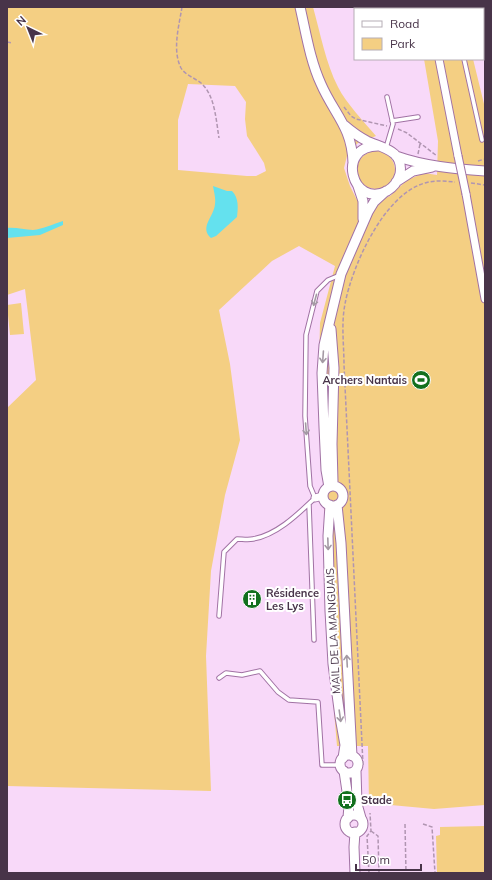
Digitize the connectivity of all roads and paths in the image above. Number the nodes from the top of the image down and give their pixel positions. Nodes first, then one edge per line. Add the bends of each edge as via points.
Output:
1 (182, 7) edge
2 (300, 7) edge
3 (7, 42) edge
4 (12, 43) dead end
5 (439, 60) edge
6 (464, 60) edge
7 (387, 97) dead end
8 (344, 106) dead end
9 (418, 117) dead end
10 (392, 121) junction
11 (344, 125) junction
12 (392, 127) junction
13 (219, 138) dead end
14 (482, 140) dead end
15 (382, 147) junction
16 (396, 156) junction
17 (485, 159) edge
18 (441, 162) junction
19 (474, 162) dead end
20 (353, 163) junction
21 (485, 171) edge
22 (457, 182) dead end
23 (396, 183) junction
24 (470, 183) dead end
25 (485, 185) edge
26 (358, 186) junction
27 (386, 192) junction
28 (363, 221) junction
29 (341, 274) junction
30 (485, 299) edge
31 (331, 487) junction
32 (319, 497) junction
33 (308, 505) junction
34 (333, 505) junction
35 (219, 616) dead end
36 (314, 640) dead end
37 (219, 678) dead end
38 (345, 762) junction
39 (359, 771) junction
40 (369, 811) dead end
41 (348, 818) junction
42 (361, 818) junction
43 (405, 824) dead end
44 (423, 824) dead end
45 (371, 831) junction
46 (355, 832) junction
47 (355, 873) edge
48 (369, 873) edge
49 (379, 873) edge
50 (406, 873) edge
51 (434, 873) edge

1 - 13 path via 176,48 181,69 201,83 208,92 214,108
2 - 11 street via 317,75
3 - 4 path
5 - 30 street, bridge
6 - 14 lane
7 - 10 lane
8 - 12 path via 356,119
9 - 10 lane
10 - 12 lane
11 - 15 street via 362,138
11 - 20 street via 352,145
12 - 15 lane
12 - 18 path via 407,133
15 - 16 street
15 - 20 street via 369,146 357,155
16 - 18 street via 411,161
16 - 23 street via 400,172
17 - 19 path
18 - 21 street
18 - 23 street via 413,171
20 - 26 street via 352,175
22 - 39 path via 424,183 404,195 386,212 363,251 344,305
23 - 27 street
24 - 25 path
26 - 27 street via 371,193
26 - 28 street via 363,201
27 - 28 street via 374,202
28 - 29 street
29 - 31 street via 324,345 322,372 326,470
29 -> 32 lane via 328,280 317,291 306,335 305,416 310,486
31 - 32 street
31 - 34 street via 339,488 342,494 342,500
32 - 33 lane
32 - 34 street
33 - 35 lane via 275,531 253,539 237,539 224,552
33 - 36 lane
34 -> 38 street, MAIL DE LA MAINGUAIS via 328,536 333,664
38 -> 34 street, MAIL DE LA MAINGUAIS via 341,543 338,508
37 - 38 lane via 226,673 242,675 260,671 278,692 289,700 318,702 322,765
38 - 39 street via 350,773
38 - 39 street via 356,758
38 - 41 street, MAIL DE LA MAINGUAIS
39 - 42 street via 357,804
40 - 45 path
41 - 42 street via 356,815
41 - 46 street via 346,828
42 - 46 street via 362,826
43 - 50 path
44 - 51 path via 432,827
45 - 48 path via 367,836
45 - 49 path via 378,836
46 - 47 street

